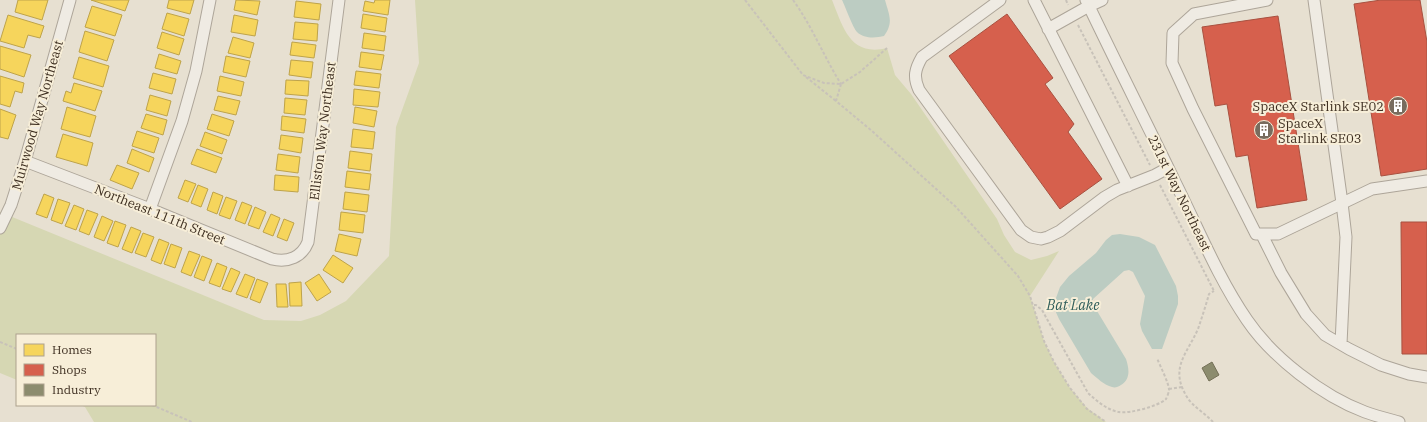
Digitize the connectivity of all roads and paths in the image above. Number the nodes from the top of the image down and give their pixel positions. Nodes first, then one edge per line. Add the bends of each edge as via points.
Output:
1 (70, 0) edge
2 (210, 0) edge
3 (339, 0) edge
4 (746, 0) edge
5 (792, 0) edge
6 (1000, 0) edge
7 (1034, 0) edge
8 (1066, 0) edge
9 (1102, 0) edge
10 (1267, 0) edge
11 (1314, 0) edge
12 (1087, 3) edge
13 (1073, 15) junction
14 (1048, 29) junction
15 (887, 48) dead end
16 (803, 75) junction
17 (841, 84) junction
18 (836, 101) junction
19 (25, 161) junction
20 (1168, 168) junction
21 (1155, 175) junction
22 (1427, 181) edge
23 (1128, 186) junction
24 (1342, 203) junction
25 (150, 209) junction
26 (0, 228) edge
27 (1262, 234) junction
28 (295, 257) joint
29 (1033, 304) junction
30 (0, 342) edge
31 (1341, 344) junction
32 (16, 349) edge
33 (1157, 358) dead end
34 (1427, 377) edge
35 (1182, 387) junction
36 (1169, 390) junction
37 (154, 406) edge
38 (192, 422) edge
39 (1106, 422) edge
40 (1213, 422) edge
41 (1400, 422) edge

1 - 19 street, Muirwood Way Northeast
2 - 25 street via 187,106
3 - 28 street, Elliston Way Northeast via 308,242 304,250
4 - 16 path
5 - 17 path via 804,16
6 - 23 street via 922,57 915,74 919,90 1021,230 1030,237 1041,239 1060,231 1105,197
7 - 14 street
8 - 13 path
9 - 12 street
10 - 27 street via 1194,14 1173,33 1172,63 1256,234
11 - 24 street
12 - 13 street
12 - 20 street, 231st Way Northeast
13 - 14 street
13 - 21 path
14 - 23 street
15 - 17 path via 860,72
16 - 17 path via 824,83
16 - 18 path
17 - 18 path
18 - 29 path via 956,207 1018,276
19 - 25 street, Northeast 111th Street
19 - 26 street, Muirwood Way Northeast via 11,205
20 - 21 street
20 - 41 street, 231st Way Northeast via 1208,250 1246,320 1259,336 1296,372 1335,398 1364,412
21 - 23 street
21 - 35 path via 1214,291 1210,294 1197,330 1182,359
22 - 24 street via 1372,189
24 - 27 street via 1278,234
24 - 31 street via 1346,236
25 - 28 street, Northeast 111th Street via 272,260
27 - 31 street via 1280,273 1306,314 1325,335
29 - 36 path via 1042,310 1088,393 1102,405 1119,412 1136,411 1161,402
29 - 39 path via 1044,341 1066,382 1087,408
30 - 32 path
31 - 34 street via 1381,365
33 - 36 path
35 - 36 path
35 - 40 path via 1192,405
37 - 38 path

